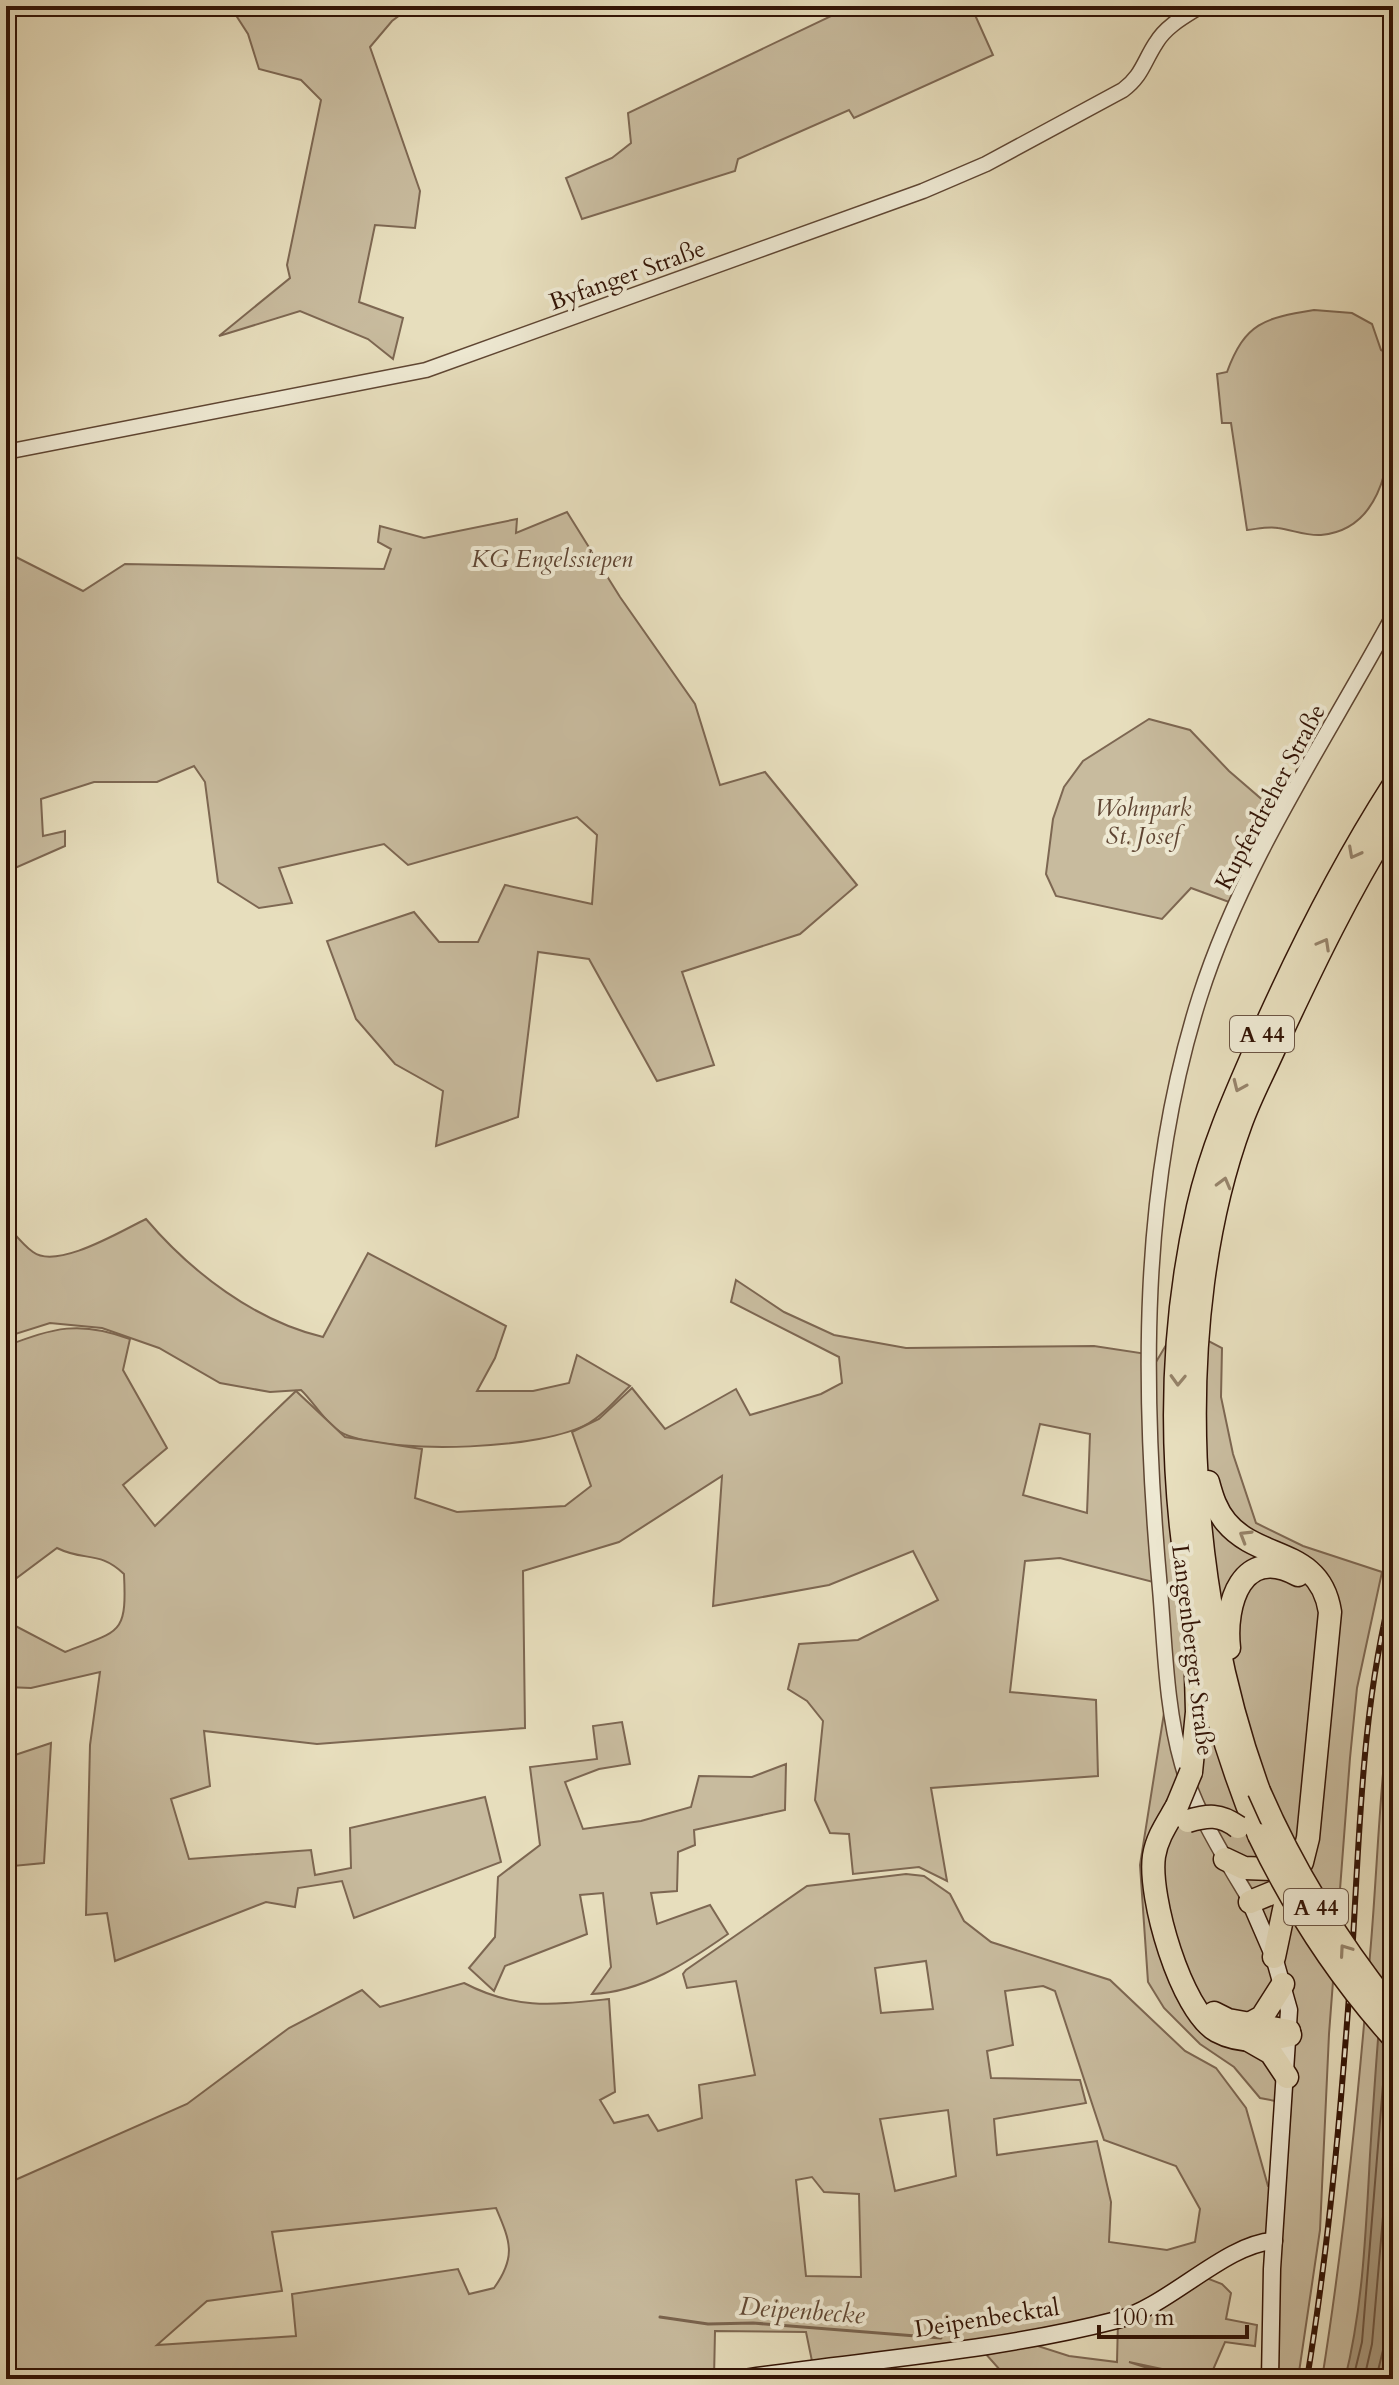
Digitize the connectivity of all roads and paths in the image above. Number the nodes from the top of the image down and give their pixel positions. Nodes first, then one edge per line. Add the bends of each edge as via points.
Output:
1 (1201, 6) edge
2 (6, 452) edge
3 (1393, 616) edge
4 (1393, 786) edge
5 (1393, 820) edge
6 (1154, 1239) joint
7 (1196, 1409) junction
8 (1186, 1564) junction
9 (1243, 1748) junction
10 (1183, 1814) junction
11 (1225, 1859) junction
12 (1285, 1884) junction
13 (1249, 1900) junction
14 (1274, 1957) junction
15 (1283, 1984) junction
16 (1393, 2011) edge
17 (1248, 2031) junction
18 (1290, 2033) junction
19 (1393, 2037) edge
20 (1287, 2077) junction
21 (1274, 2241) junction
22 (736, 2379) edge
23 (1270, 2379) edge

1 - 2 street, Byfanger Straße via 1170,26 1138,79 1123,90 986,164 923,191 426,370
3 - 6 street, Kupferdreher Straße via 1261,852 1207,975 1170,1127
4 -> 8 highway, A 44 via 1296,960 1224,1118 1198,1206 1182,1302 1177,1381
7 -> 5 highway, A 44 via 1201,1303 1240,1124 1312,967
6 - 11 street, Langenberger Straße via 1149,1453 1171,1700 1181,1762
7 - 9 highway, A 44 via 1211,1614
12 -> 7 highway via 1302,1862 1308,1838 1327,1655 1327,1597 1306,1567 1238,1534 1214,1506
8 - 10 highway, bridge via 1183,1597 1197,1712
8 - 12 highway, A 44, bridge via 1209,1691 1259,1835
9 - 12 highway via 1226,1630 1229,1603 1234,1590 1253,1572 1287,1569 1316,1597 1318,1626 1295,1838
16 -> 9 highway, A 44, bridge via 1308,1894
10 - 12 highway, bridge via 1227,1819
10 - 17 highway via 1166,1866 1179,1938 1206,2004
11 - 12 highway
11 - 13 street, Langenberger Straße
12 - 13 highway
12 - 14 highway
12 - 19 highway, A 44, bridge via 1339,1973
13 - 14 main road, Langenberger Straße
14 - 15 main road, Langenberger Straße
15 - 17 highway
15 - 18 main road, Langenberger Straße
17 - 18 highway
17 - 20 highway
18 - 20 main road, Langenberger Straße
20 - 21 main road, Langenberger Straße
21 - 22 main road, Deipenbecktal via 1247,2247 1119,2320
21 - 23 main road, Langenberger Straße

